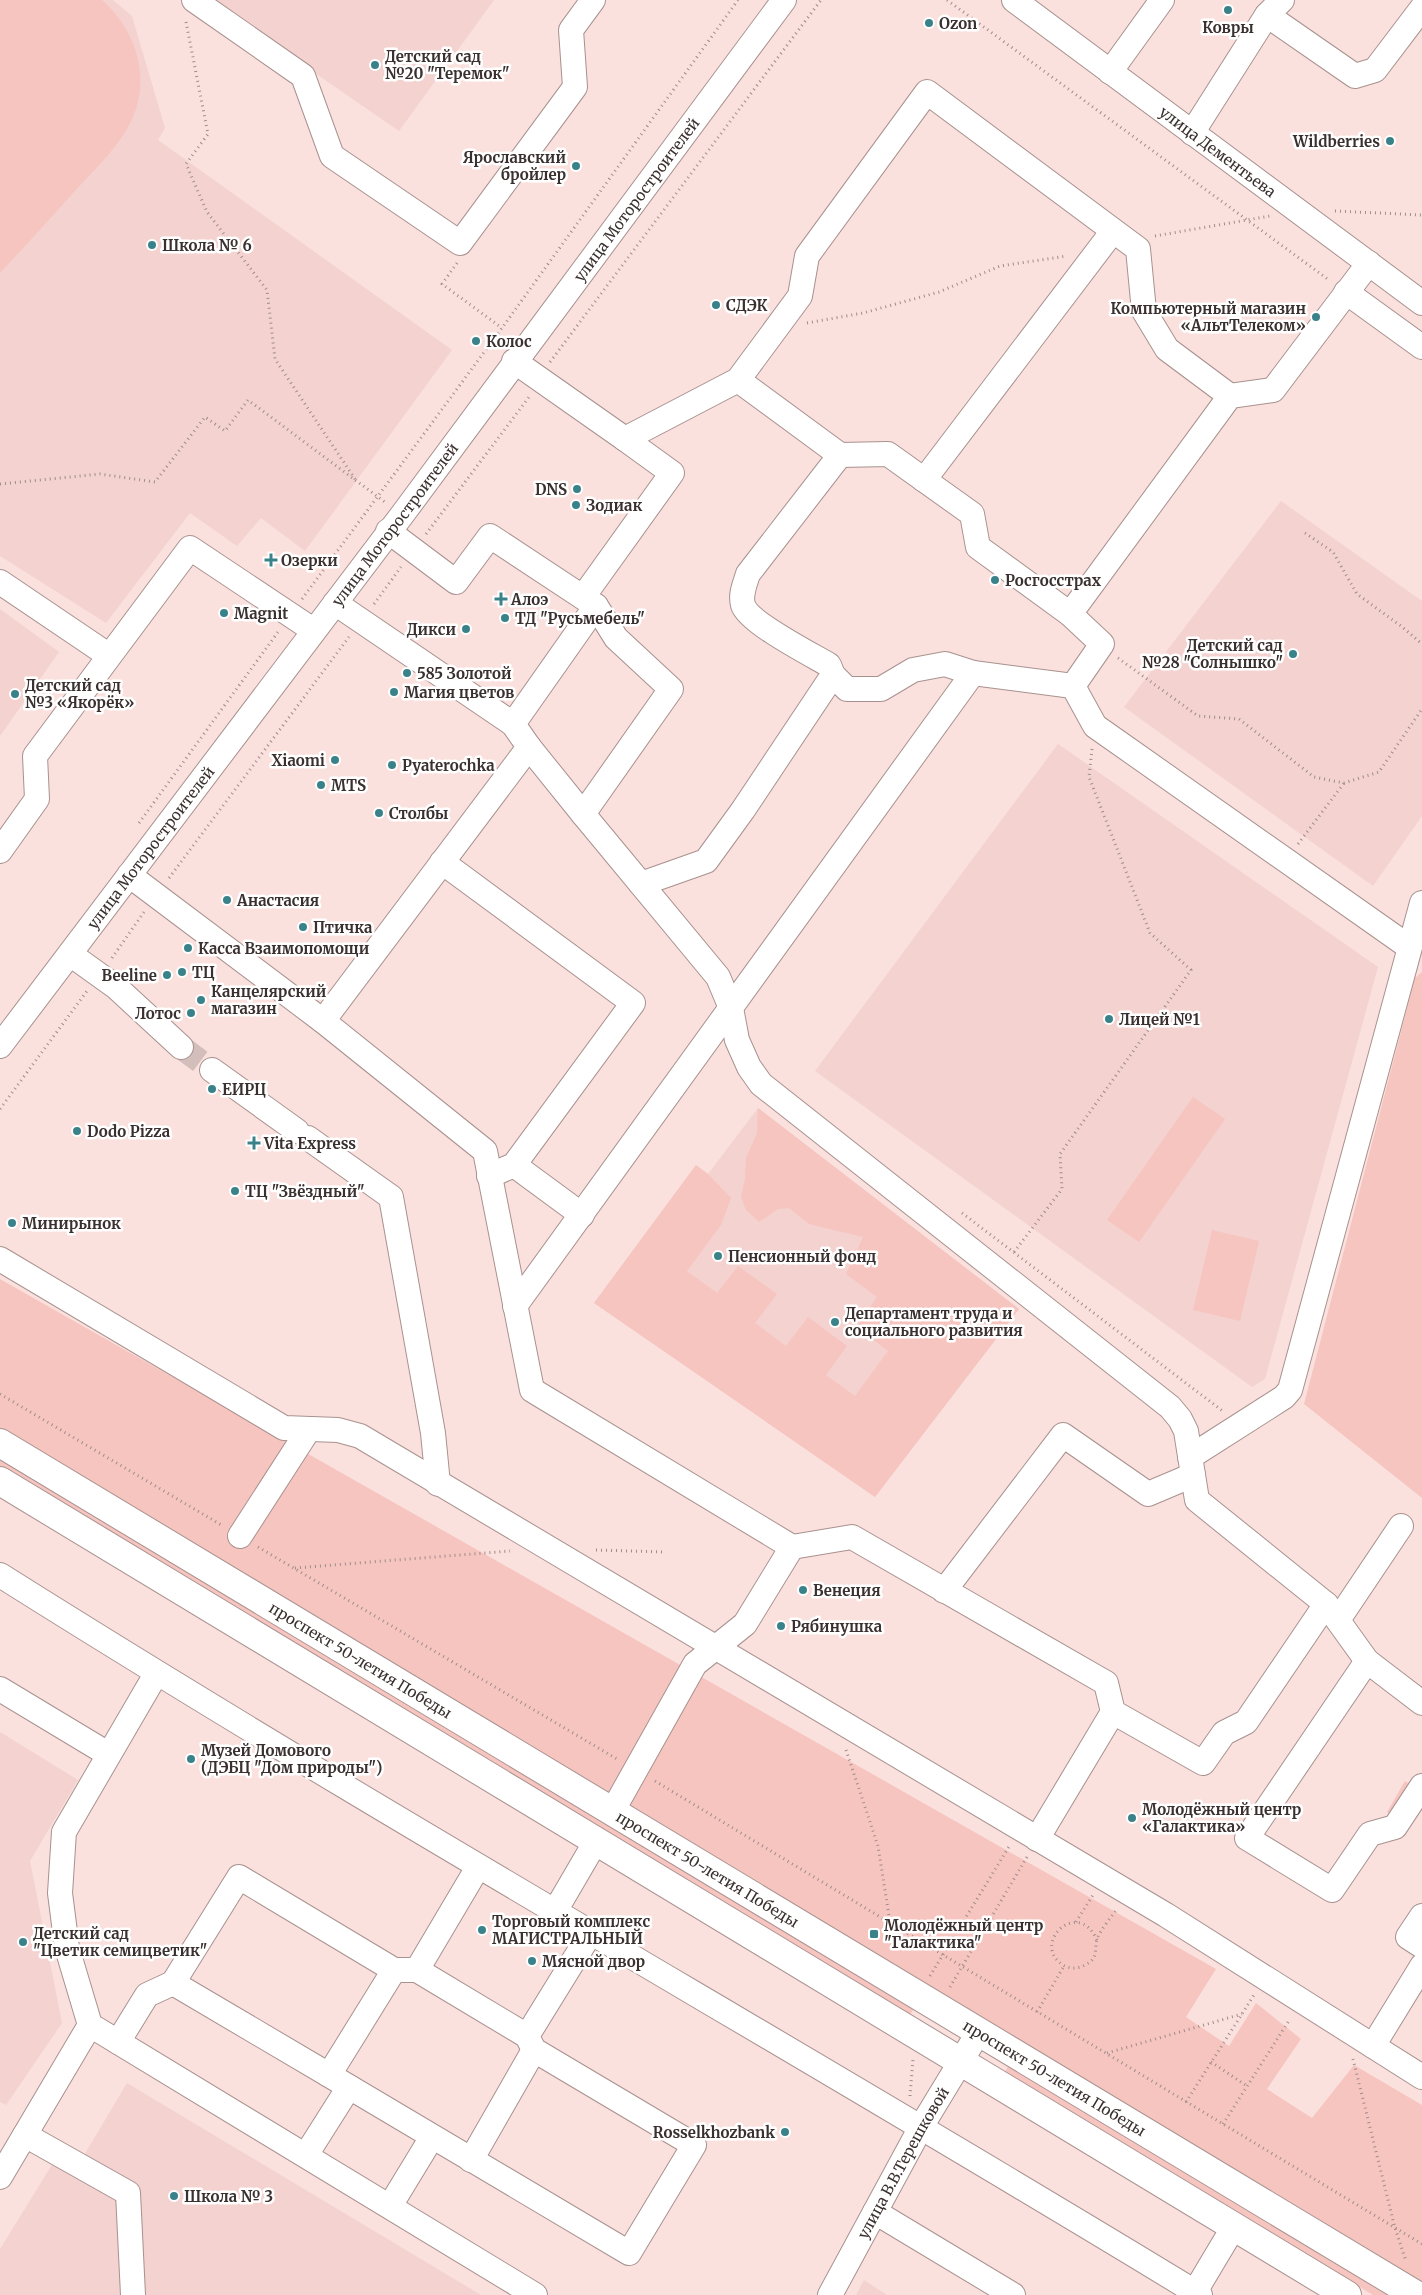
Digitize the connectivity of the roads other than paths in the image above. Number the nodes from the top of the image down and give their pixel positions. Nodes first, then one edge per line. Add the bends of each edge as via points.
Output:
1 (593, 0) edge
2 (784, 0) edge
3 (1014, 0) edge
4 (1162, 0) edge
5 (189, 6) edge
6 (1274, 8) edge
7 (1422, 8) edge
8 (1110, 72) junction
9 (1192, 133) junction
10 (1113, 231) junction
11 (1369, 263) junction
12 (1346, 292) junction
13 (1419, 295) edge
14 (1422, 347) edge
15 (514, 361) junction
16 (738, 380) junction
17 (1230, 396) junction
18 (625, 439) junction
19 (840, 456) junction
20 (924, 480) junction
21 (388, 532) junction
22 (0, 582) edge
23 (589, 601) junction
24 (335, 604) junction
25 (1070, 614) junction
26 (313, 630) junction
27 (108, 655) junction
28 (973, 673) junction
29 (833, 676) junction
30 (1073, 686) junction
31 (513, 724) junction
32 (529, 747) junction
33 (583, 814) junction
34 (0, 851) edge
35 (442, 862) junction
36 (129, 875) junction
37 (641, 884) junction
38 (1422, 903) edge
39 (1409, 947) junction
40 (70, 954) junction
41 (731, 1008) junction
42 (323, 1021) junction
43 (0, 1046) edge
44 (181, 1048) tunnel mouth
45 (212, 1070) tunnel mouth
46 (514, 1165) junction
47 (489, 1176) junction
48 (582, 1214) junction
49 (0, 1259) edge
50 (515, 1306) junction
51 (309, 1429) junction
52 (0, 1444) edge
53 (1192, 1466) junction
54 (0, 1481) edge
55 (438, 1484) junction
56 (1402, 1526) dead end
57 (240, 1536) road end
58 (792, 1547) junction
59 (0, 1575) edge
60 (944, 1591) junction
61 (1332, 1612) junction
62 (715, 1647) junction
63 (1367, 1661) junction
64 (156, 1674) junction
65 (0, 1689) edge
66 (1422, 1703) edge
67 (1113, 1712) junction
68 (108, 1754) junction
69 (1422, 1786) edge
70 (612, 1812) junction
71 (1028, 1834) junction
72 (596, 1841) junction
73 (478, 1868) junction
74 (554, 1913) junction
75 (1422, 1916) edge
76 (590, 1934) junction
77 (1422, 1946) edge
78 (1422, 1966) edge
79 (405, 1970) junction
80 (173, 1983) junction
81 (90, 2025) junction
82 (978, 2033) junction
83 (118, 2042) junction
84 (530, 2043) junction
85 (1373, 2046) junction
86 (961, 2061) junction
87 (1422, 2077) edge
88 (339, 2081) junction
89 (921, 2127) junction
90 (25, 2135) junction
91 (432, 2137) junction
92 (306, 2155) junction
93 (471, 2160) junction
94 (0, 2176) edge
95 (390, 2206) junction
96 (874, 2212) junction
97 (1233, 2228) junction
98 (1412, 2282) edge
99 (1196, 2294) edge
100 (132, 2295) edge
101 (535, 2295) edge
102 (830, 2295) edge
103 (1013, 2295) edge
104 (1347, 2295) edge

1 - 5 street via 571,30 575,87 460,243 332,156 303,76
2 - 15 street, улица Моторостроителей
3 - 8 street, улица Дементьева
4 - 8 street
6 - 7 street via 1355,76 1375,70
6 - 9 street
8 - 9 street, улица Дементьева
9 - 11 street, улица Дементьева
10 - 16 street via 927,92 807,256 800,296
10 - 17 street via 1138,249 1144,311 1167,349
10 - 20 street
11 - 12 street
11 - 13 street, улица Дементьева
12 - 14 street
12 - 17 street via 1273,390
15 - 18 street
15 - 21 street, улица Моторостроителей
16 - 18 street
16 - 19 street
17 - 25 street
18 - 23 street via 672,472
19 - 20 street via 888,454
19 - 29 street via 748,574 741,596 743,607 764,626 829,665
20 - 25 street via 972,514 978,547
21 - 23 street via 456,582 490,536
21 - 24 street, улица Моторостроителей
22 - 27 street
23 - 31 street
23 - 33 street via 616,638 671,689
24 - 26 street, улица Моторостроителей
24 - 31 street
25 - 30 street via 1102,644
26 - 27 street via 190,548
26 - 36 street, улица Моторостроителей
27 - 34 street via 36,756 37,799
28 - 29 street via 945,664 913,670 881,688 847,689
28 - 30 street
28 - 41 street
29 - 37 street via 706,861
30 - 39 street via 1095,726
31 - 32 street
32 - 33 street
32 - 35 street
33 - 37 street
35 - 42 street
35 - 46 street via 632,1003
36 - 40 street, улица Моторостроителей
36 - 42 street
37 - 41 street via 718,977
38 - 39 street
39 - 53 street via 1290,1390
40 - 43 street, улица Моторостроителей
40 - 44 street via 100,974
41 - 48 street
41 - 53 street via 737,1040 748,1067 761,1084 1170,1407 1186,1431
42 - 47 street via 485,1151
45 - 55 street via 391,1197 433,1433
46 - 47 street
46 - 48 street
47 - 50 street
48 - 50 street
49 - 51 street via 284,1428
50 - 58 street via 532,1390
51 - 55 street via 338,1430 360,1436
51 - 57 street
52 - 70 main road, проспект 50-летия Победы
53 - 60 street via 1148,1494 1063,1435
53 - 61 street via 1197,1500
54 - 72 main road
55 - 62 street
56 - 61 street
58 - 60 street via 852,1537
58 - 62 street via 745,1624
59 - 64 street
60 - 67 street via 1106,1683
61 - 63 street
61 - 67 street via 1246,1722 1224,1733 1203,1763
62 - 70 street via 695,1664
62 - 71 street
63 - 66 street
63 - 69 street via 1248,1838 1332,1890 1370,1834 1395,1827
64 - 68 street
64 - 73 street
65 - 68 street
67 - 71 street
68 - 81 street via 64,1832 63,1841 60,1893 67,1948
70 - 82 main road, проспект 50-летия Победы
71 - 85 street
72 - 74 street
72 - 86 main road
73 - 74 street
73 - 79 street
74 - 76 street
75 - 77 street via 1408,1937
76 - 84 street
76 - 89 street
78 - 85 street
79 - 80 street via 239,1877
79 - 84 street
79 - 88 street
80 - 83 street via 147,1995
80 - 88 street
81 - 83 street
81 - 90 street
82 - 86 street, улица В.В.Терешковой
82 - 98 main road, проспект 50-летия Победы
83 - 92 street
84 - 93 street
84 - 93 street via 694,2145 629,2252
85 - 87 street
86 - 89 street, улица В.В.Терешковой
86 - 97 main road
88 - 91 street
88 - 92 street
89 - 96 street, улица В.В.Терешковой
89 - 99 street
90 - 94 street
90 - 100 street via 128,2193
91 - 93 street
91 - 95 street
92 - 95 street
95 - 101 street
96 - 102 street, улица В.В.Терешковой
96 - 103 street
97 - 99 street
97 - 104 main road

